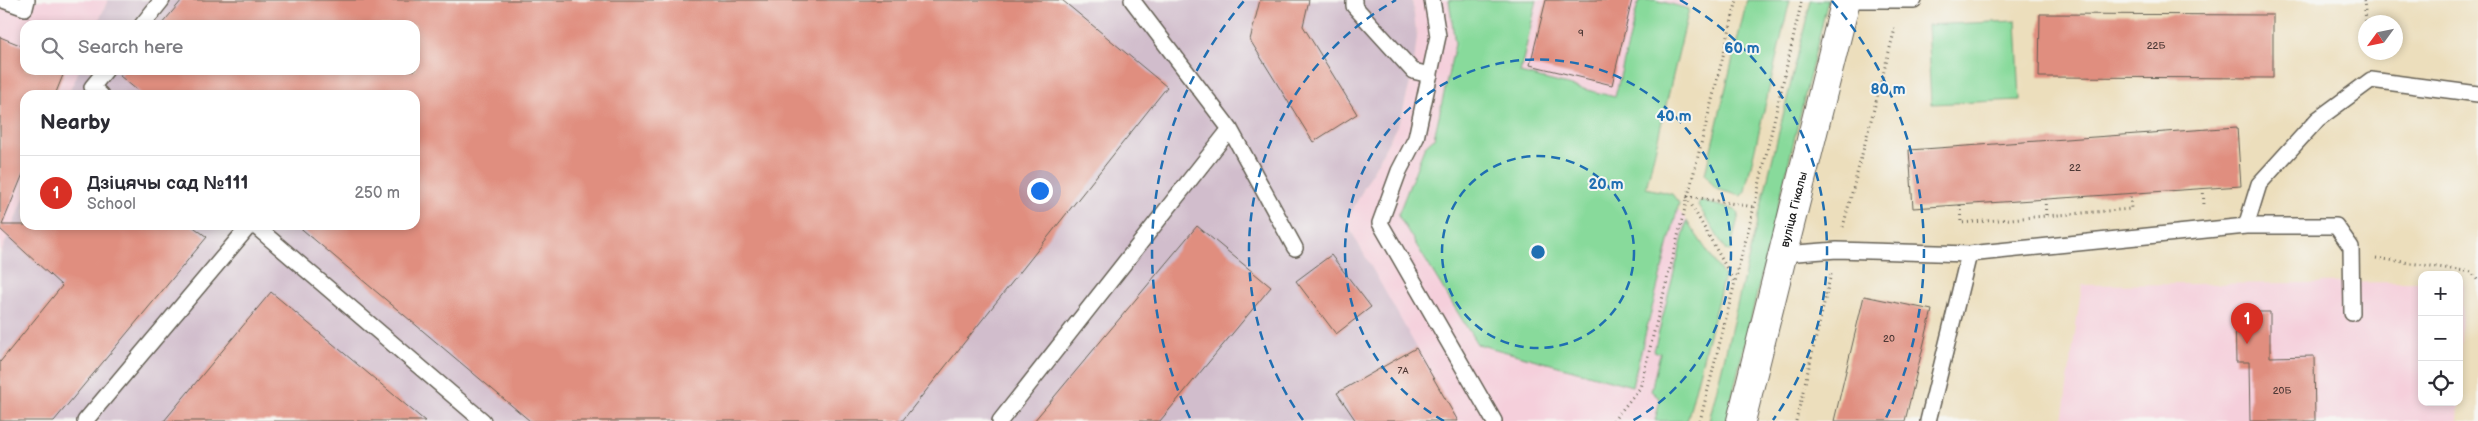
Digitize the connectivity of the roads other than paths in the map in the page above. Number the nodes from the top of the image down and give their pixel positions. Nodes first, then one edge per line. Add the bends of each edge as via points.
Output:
1 (3, 0) edge
2 (27, 0) edge
3 (162, 0) edge
4 (1132, 0) edge
5 (1354, 0) edge
6 (1432, 0) edge
7 (1846, 0) edge
8 (1858, 0) edge
9 (1914, 0) edge
10 (1903, 1) edge
11 (146, 20) edge
12 (102, 75) edge
13 (1430, 75) junction
14 (95, 90) edge
15 (2478, 94) edge
16 (1230, 129) junction
17 (2246, 226) junction
18 (246, 230) edge
19 (260, 230) edge
20 (1295, 248) dead end
21 (1783, 254) junction
22 (1969, 254) junction
23 (2352, 313) dead end
24 (85, 421) edge
25 (483, 421) edge
26 (1000, 421) edge
27 (1494, 421) edge
28 (1741, 421) edge
29 (1928, 421) edge

1 - 2 lane via 24,8
3 - 11 lane
4 - 16 lane
5 - 13 lane via 1354,6 1413,71
6 - 13 lane via 1438,36
7 - 21 street, вуліца Гікалы
8 - 10 lane
9 - 10 lane
12 - 14 lane via 92,88
13 - 27 lane via 1416,138 1399,171 1380,223
15 - 17 lane via 2371,80 2318,119 2259,184
16 - 20 lane
16 - 26 lane
17 - 22 lane
17 - 23 lane via 2336,226 2351,247
18 - 24 lane
19 - 25 lane
21 - 22 lane via 1837,250
21 - 28 street, вуліца Гікалы
22 - 29 lane

